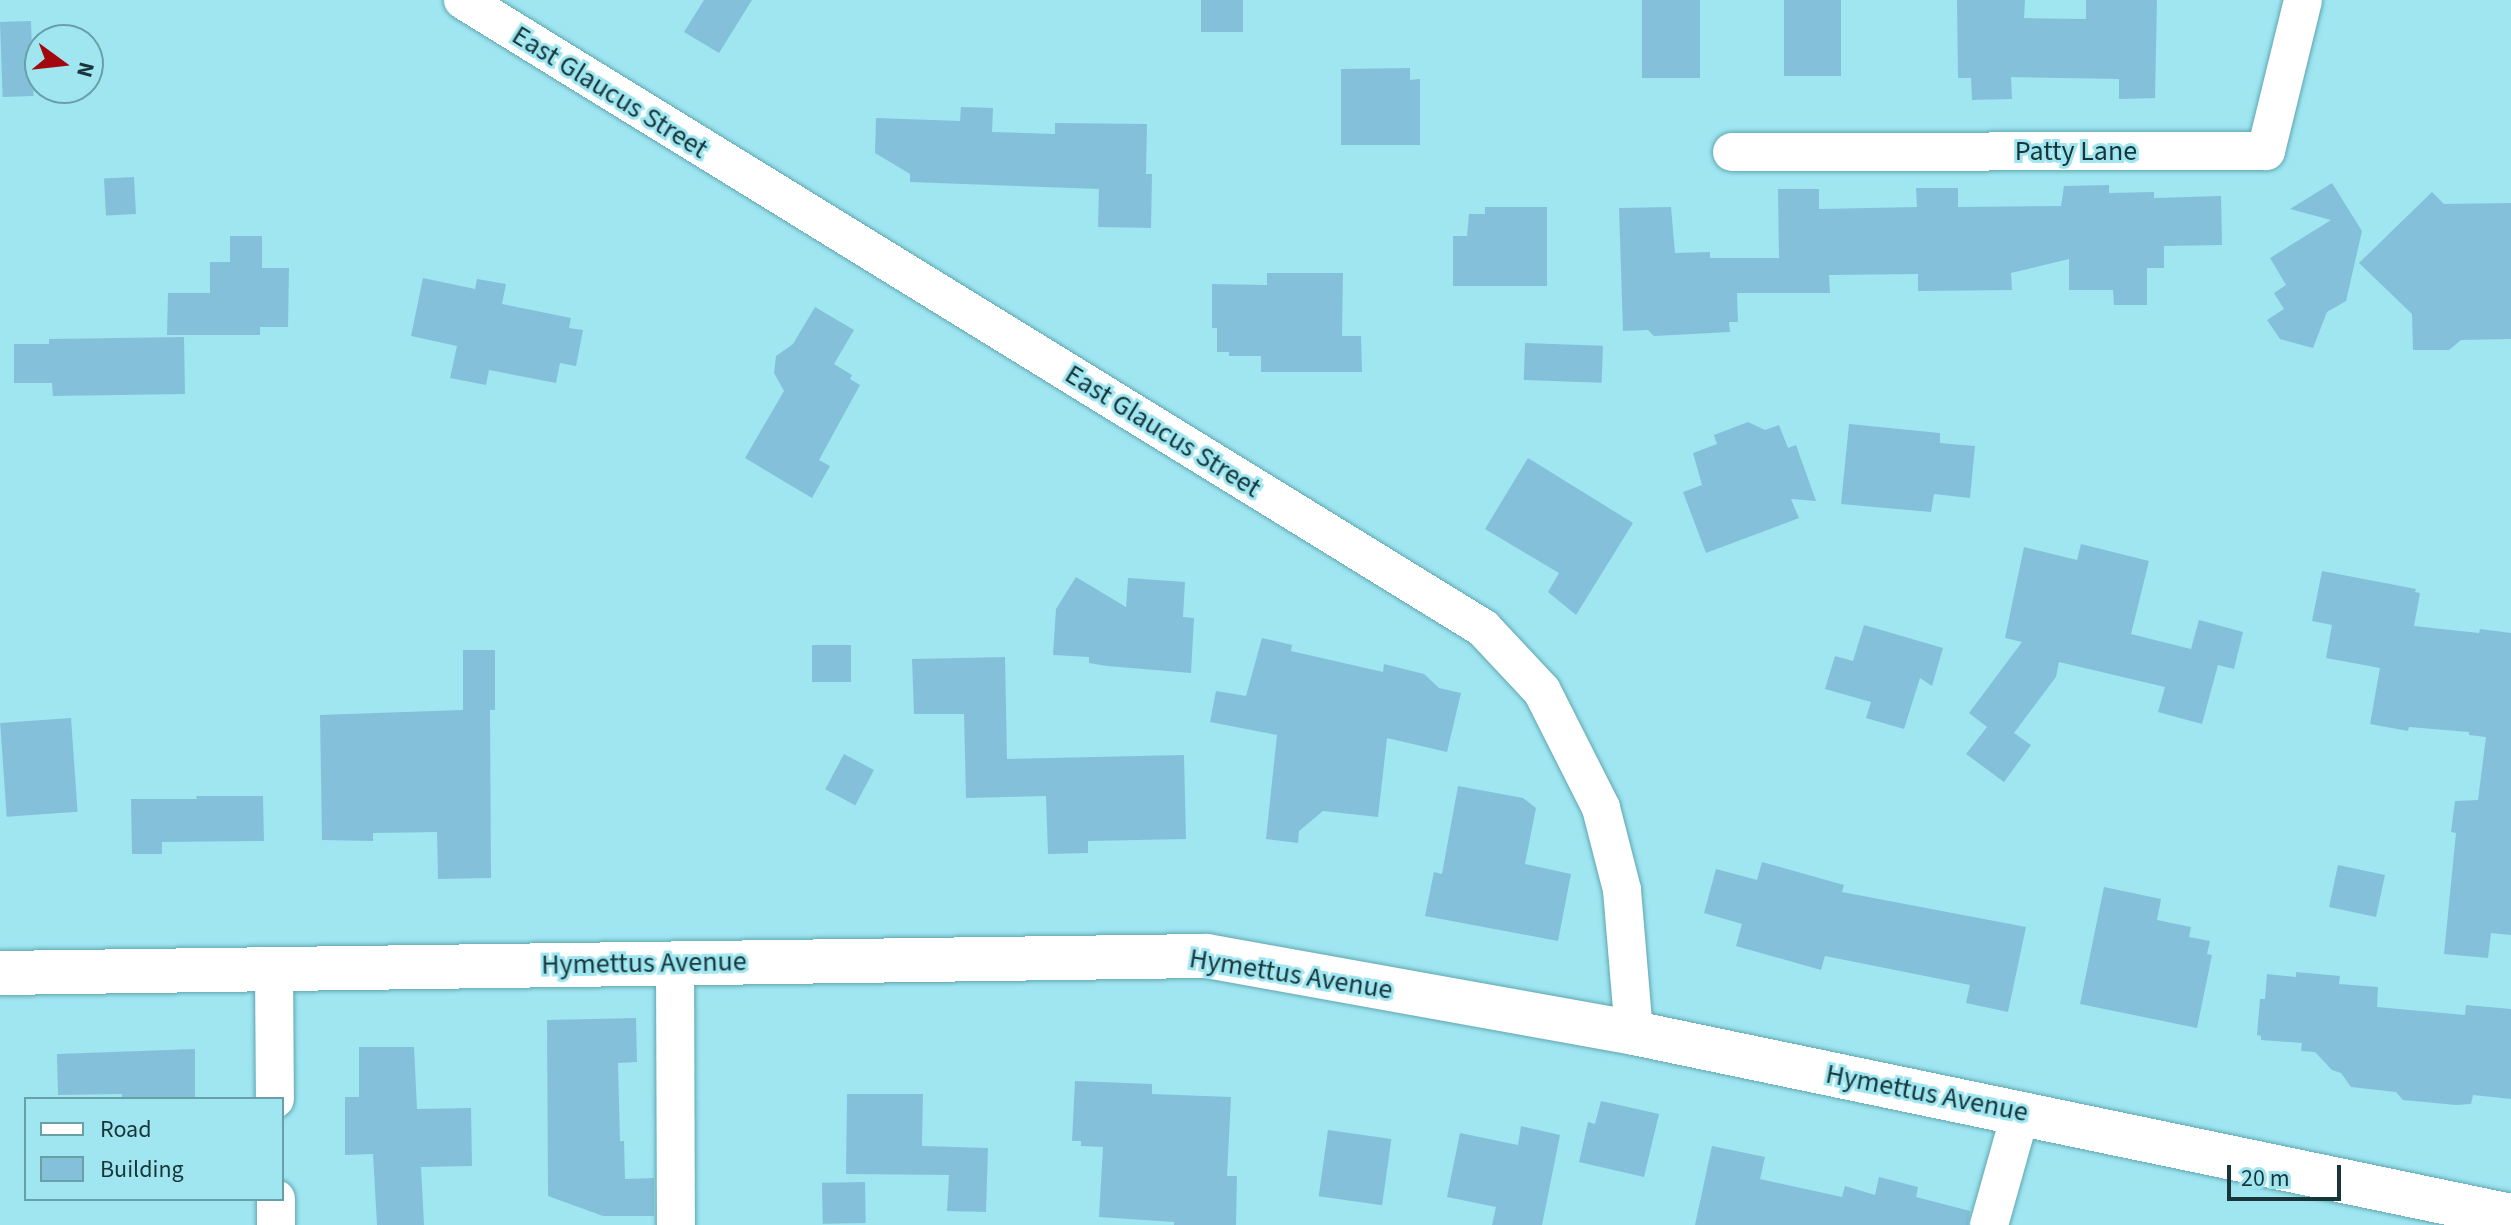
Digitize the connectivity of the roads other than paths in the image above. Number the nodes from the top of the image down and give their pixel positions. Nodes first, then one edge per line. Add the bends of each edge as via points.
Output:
1 (463, 0) edge
2 (2303, 0) edge
3 (1732, 152) dead end
4 (675, 962) junction
5 (274, 968) junction
6 (0, 973) edge
7 (1634, 1033) junction
8 (275, 1097) edge
9 (2021, 1111) junction
10 (276, 1201) edge
11 (2511, 1216) edge
12 (276, 1225) edge
13 (676, 1225) edge
14 (1989, 1225) edge

1 - 7 street, East Glaucus Street via 1483,628 1542,691 1601,808 1622,890
2 - 3 street, Patty Lane via 2266,151
4 - 5 street, Hymettus Avenue
4 - 7 street, Hymettus Avenue via 1207,956
4 - 13 street
5 - 6 street, Hymettus Avenue
5 - 8 street
7 - 9 street, Hymettus Avenue
9 - 11 street, Hymettus Avenue
9 - 14 street
10 - 12 street

